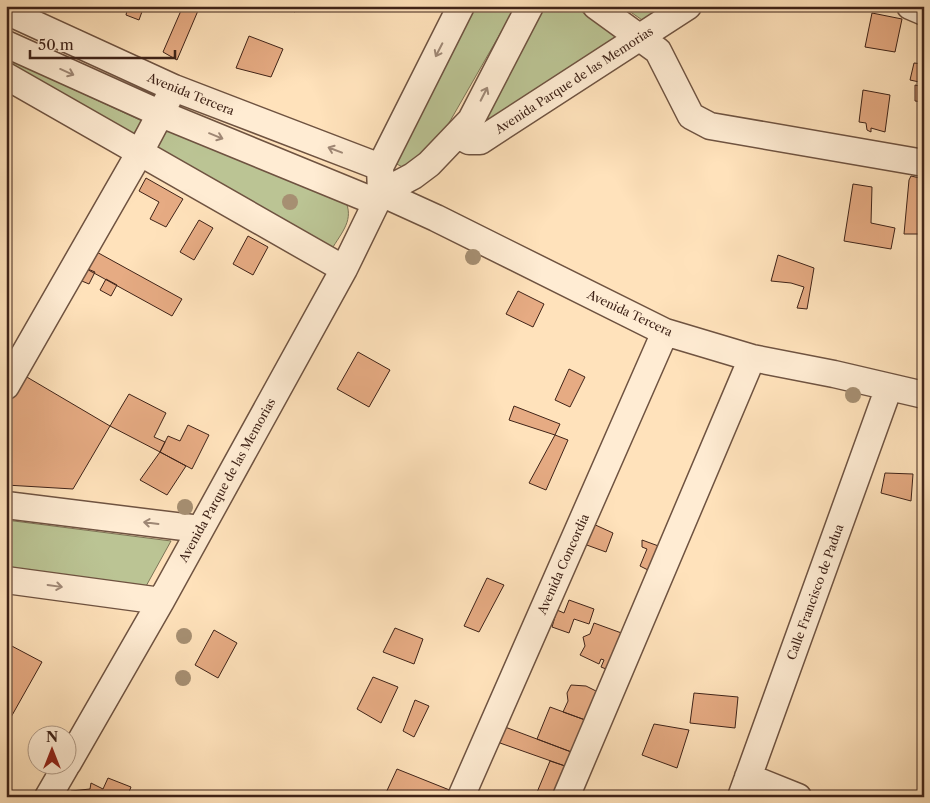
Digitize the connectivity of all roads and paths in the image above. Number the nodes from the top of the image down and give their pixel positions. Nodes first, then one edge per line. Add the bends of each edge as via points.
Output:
1 (461, 6) edge
2 (530, 6) edge
3 (596, 6) edge
4 (688, 6) edge
5 (910, 6) edge
6 (6, 11) edge
7 (924, 12) edge
8 (639, 38) junction
9 (6, 44) edge
10 (6, 76) edge
11 (174, 88) junction
12 (159, 113) junction
13 (458, 135) junction
14 (140, 152) junction
15 (924, 163) edge
16 (380, 167) junction
17 (378, 198) junction
18 (344, 268) junction
19 (665, 332) junction
20 (16, 345) edge
21 (752, 358) junction
22 (6, 386) edge
23 (889, 387) junction
24 (924, 395) edge
25 (6, 505) edge
26 (200, 529) junction
27 (6, 580) edge
28 (161, 601) junction
29 (78, 745) edge
30 (60, 776) edge
31 (745, 787) edge
32 (48, 797) edge
33 (461, 797) edge
34 (566, 797) edge
35 (798, 797) edge

1 -> 16 street
13 -> 2 street via 471,120
3 - 8 street
4 - 8 street, Avenida Parque de las Memorias
5 - 7 street
6 - 11 street, Avenida Tercera
8 - 13 street, Avenida Parque de las Memorias via 480,141 469,142
8 - 15 street via 658,50 691,116 710,126
9 -> 12 street, Avenida Tercera
10 - 14 street
11 - 12 street
16 -> 11 street, Avenida Tercera
12 - 14 street
12 -> 17 street, Avenida Tercera
13 - 17 street via 429,164
14 - 18 street
14 - 20 street
16 - 17 street
17 - 18 street, Avenida Parque de las Memorias
17 - 19 street, Avenida Tercera via 436,218
18 - 26 street, Avenida Parque de las Memorias
19 - 21 street, Avenida Tercera
19 - 33 street, Avenida Concordia
20 - 22 street
21 - 23 street, Avenida Tercera
21 - 34 street
23 - 24 street, Avenida Tercera
23 - 31 street, Calle Francisco de Padua
26 -> 25 street
26 - 28 street, Avenida Parque de las Memorias
27 -> 28 street
28 - 29 street, Avenida Parque de las Memorias
30 - 32 street, Avenida Parque de las Memorias
31 - 35 street

